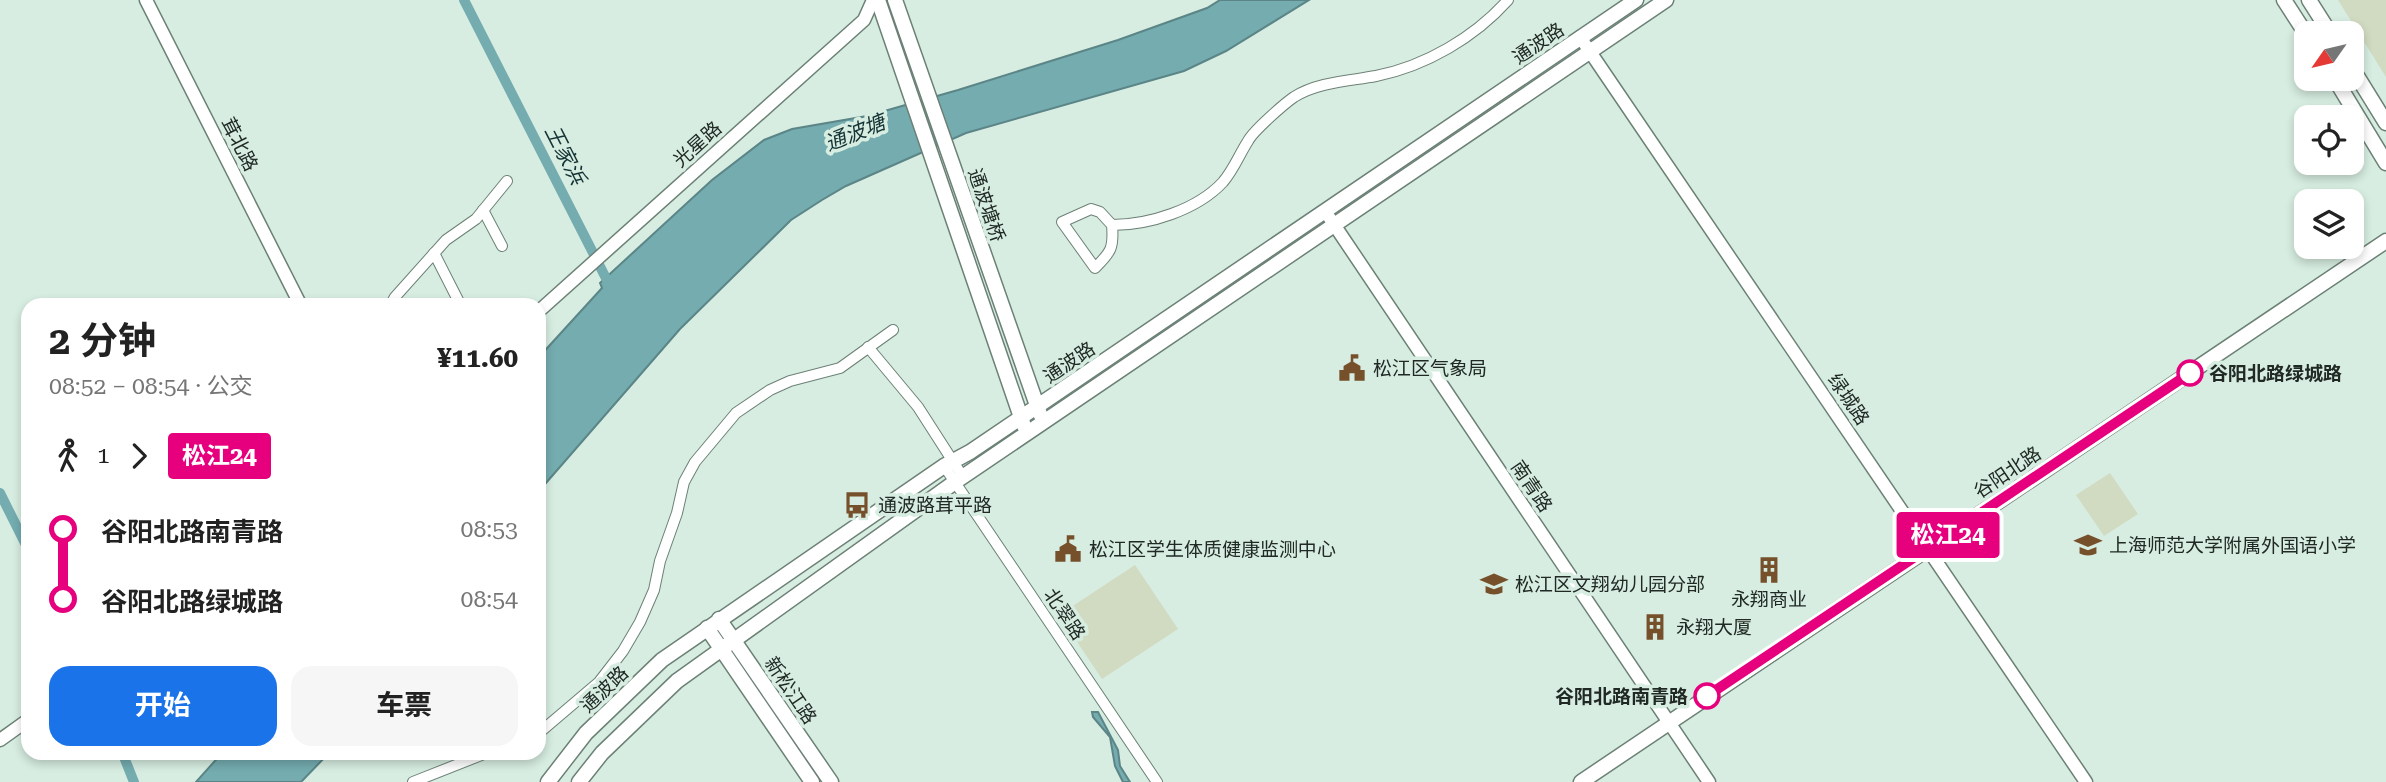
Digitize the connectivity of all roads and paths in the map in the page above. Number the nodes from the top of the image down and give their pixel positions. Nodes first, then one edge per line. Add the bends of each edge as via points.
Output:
1 (146, 0) edge
2 (873, 0) edge
3 (878, 0) edge
4 (895, 0) edge
5 (1508, 0) edge
6 (1636, 0) edge
7 (1665, 0) edge
8 (2284, 0) edge
9 (2309, 0) edge
10 (2298, 21) edge
11 (2322, 21) edge
12 (1580, 37) junction
13 (1589, 51) junction
14 (2364, 87) edge
15 (2342, 91) edge
16 (2386, 123) edge
17 (2386, 163) edge
18 (507, 181) dead end
19 (483, 210) junction
20 (1324, 211) junction
21 (1334, 224) junction
22 (1111, 225) junction
23 (2386, 241) edge
24 (502, 246) dead end
25 (434, 253) junction
26 (297, 298) edge
27 (395, 298) edge
28 (457, 298) edge
29 (546, 305) edge
30 (894, 330) dead end
31 (869, 347) junction
32 (1037, 407) junction
33 (1021, 417) junction
34 (1043, 422) junction
35 (1027, 433) junction
36 (948, 463) junction
37 (959, 479) junction
38 (1927, 549) junction
39 (719, 619) junction
40 (707, 628) junction
41 (734, 640) junction
42 (722, 649) junction
43 (1668, 723) junction
44 (21, 725) edge
45 (546, 727) edge
46 (0, 740) edge
47 (469, 760) edge
48 (413, 782) edge
49 (548, 782) edge
50 (579, 782) edge
51 (812, 782) edge
52 (831, 782) edge
53 (1157, 782) edge
54 (1581, 782) edge
55 (1709, 782) edge
56 (2086, 782) edge

1 - 26 street, 茸北路
2 - 29 street, 光星路 via 864,20
3 - 33 main road
4 - 32 main road, 通波塘桥
5 - 22 street via 1486,23 1421,61 1396,71 1316,87 1292,98 1248,139 1223,181 1181,211 1131,225
6 - 12 main road, 通波路
7 - 13 main road, 通波路
8 - 10 main road
9 - 11 main road
12 - 13 street, 绿城路
12 - 20 main road, 通波路
13 - 21 main road, 通波路
13 - 38 street, 绿城路
14 - 16 main road
15 - 17 main road
18 - 19 street
19 - 24 street
19 - 25 street
20 - 21 street, 南青路
20 - 32 main road, 通波路
21 - 34 main road, 通波路
21 - 43 street, 南青路
22 - 22 street via 1114,242 1095,268 1062,222 1091,209
23 - 38 main road, 谷阳北路
25 - 27 street
25 - 28 street
30 - 31 street
31 - 36 street, 北翠路 via 918,407
31 - 45 street via 840,368 770,390 736,413 684,482 654,590 623,651 599,682
32 - 33 main road, 通波路
32 - 34 main road, 通波塘桥
33 - 35 main road
33 - 36 main road, 通波路
34 - 35 main road, 通波路
35 - 37 main road, 通波路
36 - 37 street, 北翠路
36 - 39 main road, 通波路
37 - 41 main road, 通波路
37 - 53 street, 北翠路
38 - 43 main road, 谷阳北路
38 - 56 street, 绿城路
39 - 40 main road, 通波路
39 - 41 main road, 新松江路
40 - 42 main road, 新松江路
40 - 49 main road, 通波路 via 662,660 586,733
41 - 42 main road, 通波路
41 - 52 main road, 新松江路
42 - 50 main road, 通波路 via 677,681 602,753
42 - 51 main road, 新松江路
43 - 54 main road, 谷阳北路
43 - 55 street, 南青路
44 - 46 street
47 - 48 street

